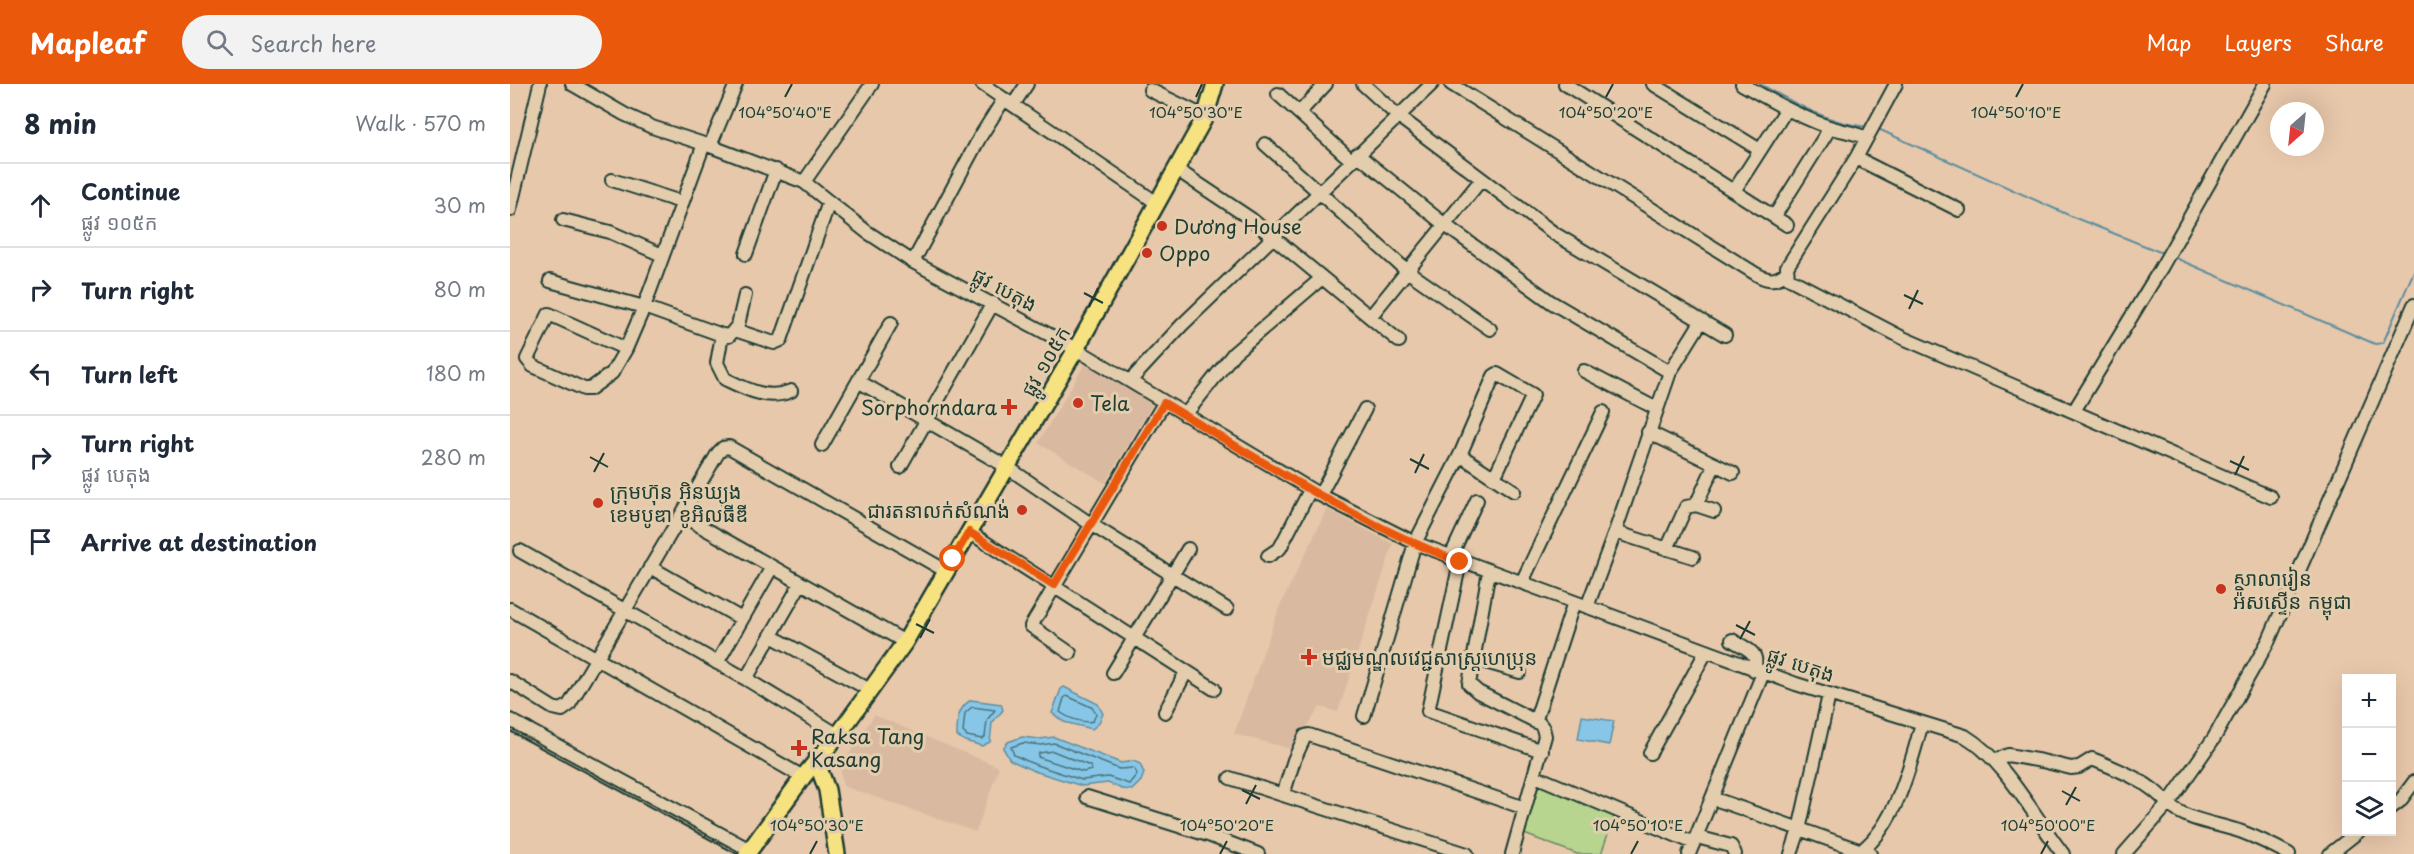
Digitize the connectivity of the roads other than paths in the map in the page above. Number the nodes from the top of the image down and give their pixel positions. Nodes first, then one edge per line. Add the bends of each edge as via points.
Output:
1 (540, 84) edge
2 (572, 84) edge
3 (736, 84) edge
4 (872, 84) edge
5 (982, 84) edge
6 (1027, 84) edge
7 (1215, 84) edge
8 (1326, 84) edge
9 (1363, 84) edge
10 (1431, 84) edge
11 (1451, 84) edge
12 (1565, 84) edge
13 (1653, 84) edge
14 (1742, 84) edge
15 (1896, 84) edge
16 (2265, 84) edge
17 (1150, 90) dead end
18 (1278, 94) dead end
19 (1008, 102) junction
20 (1786, 110) junction
21 (1299, 113) junction
22 (1398, 116) junction
23 (1205, 117) junction
24 (1830, 128) junction
25 (1868, 137) junction
26 (1265, 144) dead end
27 (707, 145) junction
28 (1760, 150) junction
29 (1354, 157) junction
30 (1856, 158) junction
31 (1176, 169) junction
32 (776, 170) junction
33 (612, 180) dead end
34 (1481, 180) junction
35 (804, 182) junction
36 (1734, 191) junction
37 (1318, 193) junction
38 (681, 202) junction
39 (830, 202) junction
40 (1157, 203) junction
41 (510, 210) edge
42 (1959, 210) dead end
43 (1774, 217) junction
44 (563, 220) dead end
45 (1445, 225) junction
46 (1787, 225) dead end
47 (1274, 237) junction
48 (746, 254) dead end
49 (662, 255) junction
50 (913, 262) junction
51 (1407, 271) junction
52 (1786, 272) junction
53 (1322, 278) junction
54 (550, 281) dead end
55 (745, 295) dead end
56 (993, 303) junction
57 (2414, 305) edge
58 (644, 307) junction
59 (1370, 317) junction
60 (1701, 322) junction
61 (891, 323) dead end
62 (735, 330) junction
63 (1490, 330) dead end
64 (1725, 334) dead end
65 (722, 335) junction
66 (1399, 341) dead end
67 (626, 349) junction
68 (1076, 349) junction
69 (1584, 371) dead end
70 (1670, 372) junction
71 (858, 381) junction
72 (1130, 381) junction
73 (791, 391) dead end
74 (1164, 403) junction
75 (1365, 409) dead end
76 (1657, 409) junction
77 (2074, 411) junction
78 (1604, 412) dead end
79 (1185, 415) junction
80 (927, 420) junction
81 (1648, 432) junction
82 (822, 445) dead end
83 (1460, 455) junction
84 (1715, 464) junction
85 (900, 467) dead end
86 (1007, 467) junction
87 (1733, 473) dead end
88 (1494, 478) junction
89 (1514, 491) dead end
90 (1315, 493) junction
91 (2271, 496) dead end
92 (1477, 500) dead end
93 (1696, 505) junction
94 (1714, 512) dead end
95 (681, 515) junction
96 (1092, 525) junction
97 (969, 532) junction
98 (1615, 532) junction
99 (1414, 543) junction
100 (1188, 549) dead end
101 (1667, 549) junction
102 (520, 551) dead end
103 (1268, 556) dead end
104 (1693, 557) dead end
105 (1455, 560) junction
106 (650, 567) junction
107 (772, 567) junction
108 (946, 571) junction
109 (1489, 571) junction
110 (1172, 575) junction
111 (1522, 582) junction
112 (801, 584) junction
113 (1054, 585) junction
114 (1574, 602) junction
115 (1587, 607) junction
116 (510, 609) edge
117 (1227, 609) dead end
118 (623, 610) junction
119 (742, 619) junction
120 (771, 636) junction
121 (1134, 638) junction
122 (1732, 640) dead end
123 (905, 642) junction
124 (1706, 652) junction
125 (1070, 653) dead end
126 (1472, 658) junction
127 (596, 659) junction
128 (717, 663) junction
129 (1759, 671) junction
130 (1186, 672) junction
131 (1520, 672) dead end
132 (1113, 673) dead end
133 (746, 679) junction
134 (510, 681) edge
135 (1214, 688) dead end
136 (870, 690) junction
137 (1829, 695) junction
138 (1166, 712) dead end
139 (1364, 716) dead end
140 (510, 720) edge
141 (1535, 722) junction
142 (1922, 723) junction
143 (838, 735) junction
144 (1542, 751) junction
145 (1650, 753) dead end
146 (816, 760) junction
147 (1995, 762) junction
148 (1535, 776) junction
149 (803, 777) junction
150 (1230, 778) dead end
151 (2414, 782) edge
152 (1283, 795) junction
153 (1087, 797) dead end
154 (1712, 798) junction
155 (2168, 804) junction
156 (2396, 804) edge
157 (1525, 808) junction
158 (1799, 830) junction
159 (2352, 836) edge
160 (2052, 841) junction
161 (1693, 845) edge
162 (1833, 848) edge
163 (751, 853) edge
164 (1866, 853) edge
165 (837, 854) edge
166 (1258, 854) edge
167 (1467, 854) edge
168 (1512, 854) edge
169 (1735, 854) edge
170 (1791, 854) edge
171 (2046, 854) edge
172 (2062, 854) edge
173 (2124, 854) edge
174 (2289, 854) edge
175 (2330, 854) edge

1 - 41 street
2 - 27 street, ផ្លូវ បេតុង via 624,114
3 - 27 street
4 - 35 street
5 - 19 street
6 - 19 street
7 - 23 main road, ផ្លូវ ១០៥ក
8 - 21 street
9 - 22 street
10 - 22 street
11 - 52 street via 1756,274 1772,280
12 - 36 street
13 - 28 street
14 - 20 street
15 - 25 street
16 - 77 street
17 - 23 street
18 - 21 street
19 - 40 street
19 - 50 street via 975,147
20 - 24 street
20 - 28 street
21 - 29 street
22 - 29 street
22 - 34 street
23 - 31 main road, ផ្លូវ ១០៥ក
24 - 25 street
24 - 43 street
25 - 30 street
26 - 37 street
27 - 32 street, ផ្លូវ បេតុង
27 - 38 street
28 - 36 street
29 - 37 street
29 - 45 street
30 - 42 street
30 - 52 street
31 - 40 main road, ផ្លូវ ១០៥ក
31 - 47 street
32 - 35 street, ផ្លូវ បេតុង
32 - 48 street
33 - 38 street
34 - 45 street
34 - 60 street via 1555,234
35 - 39 street, ផ្លូវ បេតុង
36 - 43 street
37 - 47 street
37 - 51 street
38 - 49 street
39 - 50 street, ផ្លូវ បេតុង
39 - 62 street via 781,340 774,342
40 - 68 main road, ផ្លូវ ១០៥ក
43 - 46 street
44 - 49 street via 610,232
45 - 51 street
45 - 70 street via 1551,302
47 - 53 street
47 - 72 street
49 - 58 street
50 - 56 street, ផ្លូវ បេតុង
51 - 59 street
51 - 63 street
52 - 77 street via 1788,278 1902,338
53 - 59 street
53 - 79 street via 1234,353
54 - 58 street
55 - 62 street
56 - 68 street, ផ្លូវ បេតុង
56 - 80 street
57 - 155 street via 2269,640 2214,738
58 - 65 street
58 - 67 street
59 - 66 street
60 - 64 street
60 - 70 street
61 - 71 street
62 - 65 street via 729,336
65 - 73 street via 717,363 724,379 769,397
67 - 67 street via 612,373 590,389 533,366 527,359 549,314
68 - 72 street, ផ្លូវ បេតុង
68 - 86 main road, ផ្លូវ ១០៥ក
69 - 76 street
70 - 76 street
71 - 80 street
71 - 82 street
72 - 74 street, ផ្លូវ បេតុង
74 - 79 street, ផ្លូវ បេតុង
74 - 96 street
75 - 90 street
76 - 81 street
77 - 91 street
78 - 111 street
79 - 90 street, ផ្លូវ បេតុង
80 - 85 street
80 - 86 street
81 - 84 street
81 - 98 street
83 - 88 street
83 - 88 street via 1495,374 1533,395
83 - 99 street
84 - 87 street
84 - 93 street
86 - 96 street
86 - 97 main road, ផ្លូវ ១០៥ក
88 - 89 street
90 - 99 street, ផ្លូវ បេតុង
90 - 103 street via 1280,548
92 - 105 street
93 - 94 street
93 - 101 street via 1684,510
95 - 106 street
95 - 107 street
95 - 108 street via 718,453 729,447
96 - 110 street
96 - 113 street
97 - 108 main road, ផ្លូវ ១០៥ក
97 - 113 street
98 - 101 street
98 - 115 street
99 - 105 street, ផ្លូវ បេតុង
99 - 139 street
100 - 110 street
101 - 104 street
102 - 118 street
105 - 109 street, ផ្លូវ បេតុង
105 - 144 street via 1428,711
106 - 118 street
106 - 119 street
107 - 112 street
107 - 119 street
108 - 123 main road, ផ្លូវ ១០៥ក
109 - 111 street, ផ្លូវ បេតុង
109 - 126 street
110 - 117 street
110 - 121 street
111 - 114 street, ផ្លូវ បេតុង
112 - 120 street
112 - 123 street
113 - 121 street
113 - 125 street via 1031,627
114 - 115 street, ផ្លូវ បេតុង
114 - 141 street
115 - 124 street, ផ្លូវ បេតុង
116 - 127 street
118 - 127 street
118 - 128 street
119 - 128 street
120 - 133 street
120 - 136 street
121 - 130 street
121 - 132 street
122 - 129 street via 1756,655
123 - 136 main road, ផ្លូវ ១០៥ក
124 - 129 street, ផ្លូវ បេតុង
124 - 145 street
126 - 131 street
126 - 141 street via 1470,687
127 - 134 street via 569,705 562,710
127 - 149 street
128 - 133 street
129 - 137 street, ផ្លូវ បេតុង
129 - 154 street
130 - 135 street
130 - 138 street
133 - 143 street
136 - 143 main road, ផ្លូវ ១០៥ក
137 - 142 street, ផ្លូវ បេតុង
137 - 158 street
140 - 163 street
141 - 144 street via 1543,728 1545,736
142 - 147 street, ផ្លូវ បេតុង via 1965,736
142 - 164 street via 1894,805
143 - 146 main road, ផ្លូវ ១០៥ក
144 - 148 street
146 - 149 main road, ផ្លូវ ១០៥ក
146 - 165 main road via 827,790
147 - 155 street via 2008,755 2071,768 2092,759 2137,779
147 - 160 street, ផ្លូវ បេតុង
148 - 157 street
148 - 161 street
149 - 163 main road, ផ្លូវ ១០៥ក
150 - 152 street
151 - 156 street
152 - 157 street via 1294,760 1309,735
152 - 167 street
153 - 166 street
154 - 158 street
154 - 161 street
155 - 173 street
155 - 174 street via 2191,818 2241,832
157 - 168 street
158 - 162 street
158 - 170 street
159 - 175 street
160 - 171 street
160 - 172 street, ផ្លូវ បេតុង
161 - 169 street via 1731,846
162 - 164 street

